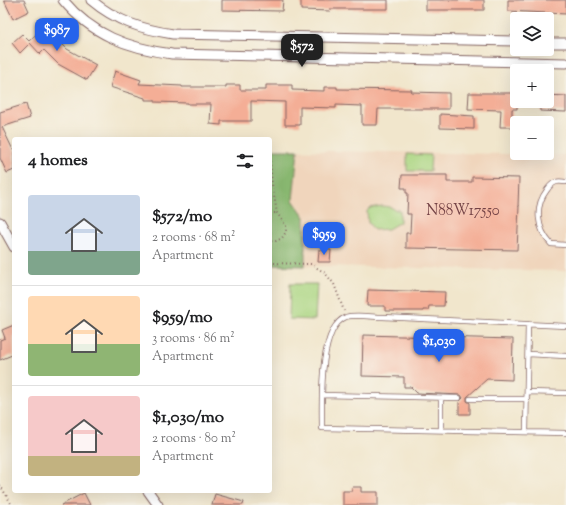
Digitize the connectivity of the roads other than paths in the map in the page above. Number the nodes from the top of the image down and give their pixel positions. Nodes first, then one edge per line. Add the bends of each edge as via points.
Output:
1 (63, 0) edge
2 (91, 0) edge
3 (510, 41) edge
4 (554, 42) edge
5 (566, 43) edge
6 (566, 63) edge
7 (566, 182) edge
8 (0, 222) edge
9 (12, 240) edge
10 (566, 245) edge
11 (528, 324) junction
12 (566, 326) edge
13 (528, 354) junction
14 (566, 356) edge
15 (527, 392) junction
16 (566, 393) edge
17 (322, 395) junction
18 (441, 398) junction
19 (459, 398) dead end
20 (470, 399) dead end
21 (527, 400) junction
22 (441, 430) junction
23 (526, 432) junction
24 (566, 433) edge
25 (149, 493) edge
26 (158, 505) edge

1 - 6 street via 77,15 106,35 133,47 165,53
2 - 3 street via 116,18 139,28 173,34
4 - 5 street
7 - 10 lane via 556,182 550,186 542,199 538,213 540,226 551,244
8 - 9 street
11 - 12 lane
11 - 13 lane
11 - 17 lane via 346,317 332,331 327,342
13 - 14 lane
13 - 15 lane
15 - 16 lane
15 - 21 lane
17 - 18 lane
17 - 22 lane via 322,428
18 - 19 lane
18 - 22 lane
20 - 21 lane
21 - 23 lane
22 - 23 lane
23 - 24 lane
25 - 26 street

